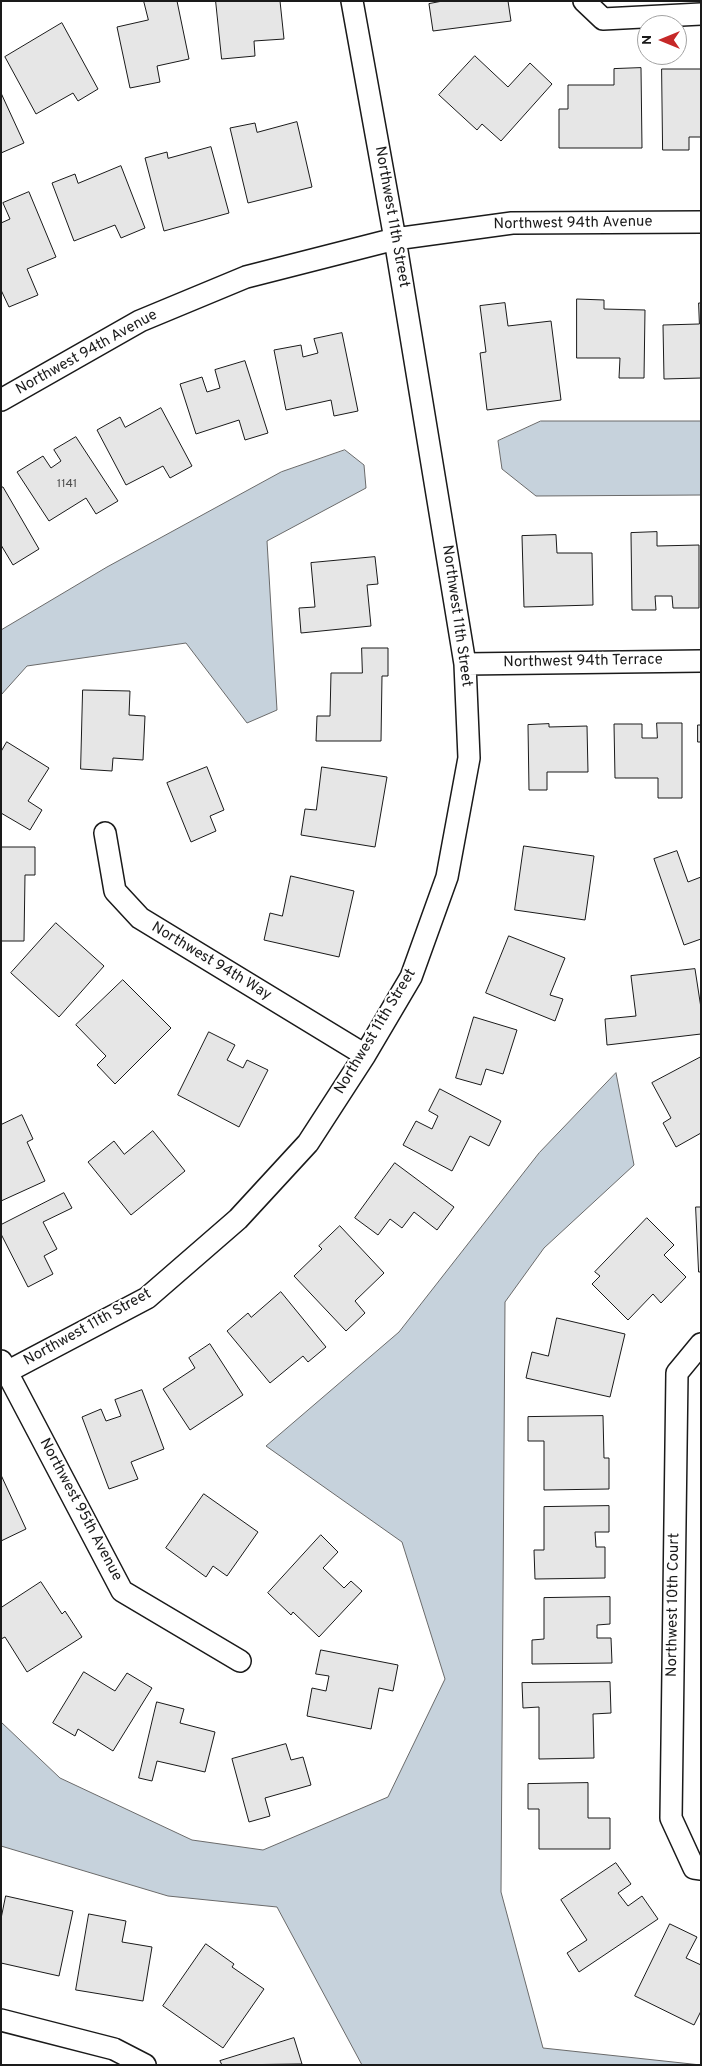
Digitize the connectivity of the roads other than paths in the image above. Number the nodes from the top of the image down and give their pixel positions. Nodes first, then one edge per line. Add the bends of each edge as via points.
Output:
1 (352, 1) edge
2 (584, 1) edge
3 (701, 14) edge
4 (701, 222) edge
5 (395, 239) junction
6 (1, 400) edge
7 (701, 661) edge
8 (465, 664) junction
9 (105, 833) dead end
10 (365, 1055) junction
11 (700, 1344) edge
12 (3, 1370) edge
13 (240, 1661) dead end
14 (698, 1868) edge
15 (1, 2020) edge
16 (145, 2065) edge

1 - 5 street, Northwest 11th Street
2 - 3 street via 604,19
4 - 5 street, Northwest 94th Avenue via 512,223
5 - 6 street, Northwest 94th Avenue via 246,278 220,288 140,321
5 - 8 street, Northwest 11th Street
7 - 8 street, Northwest 94th Terrace
8 - 10 street, Northwest 11th Street via 469,758 447,877 411,977
9 - 10 street, Northwest 94th Way via 115,890 140,918
10 - 12 street, Northwest 11th Street via 308,1142 238,1218 147,1298
11 - 14 street, Northwest 10th Court via 677,1373 672,1818
12 - 13 street, Northwest 95th Avenue via 122,1591
15 - 16 street via 114,2049

